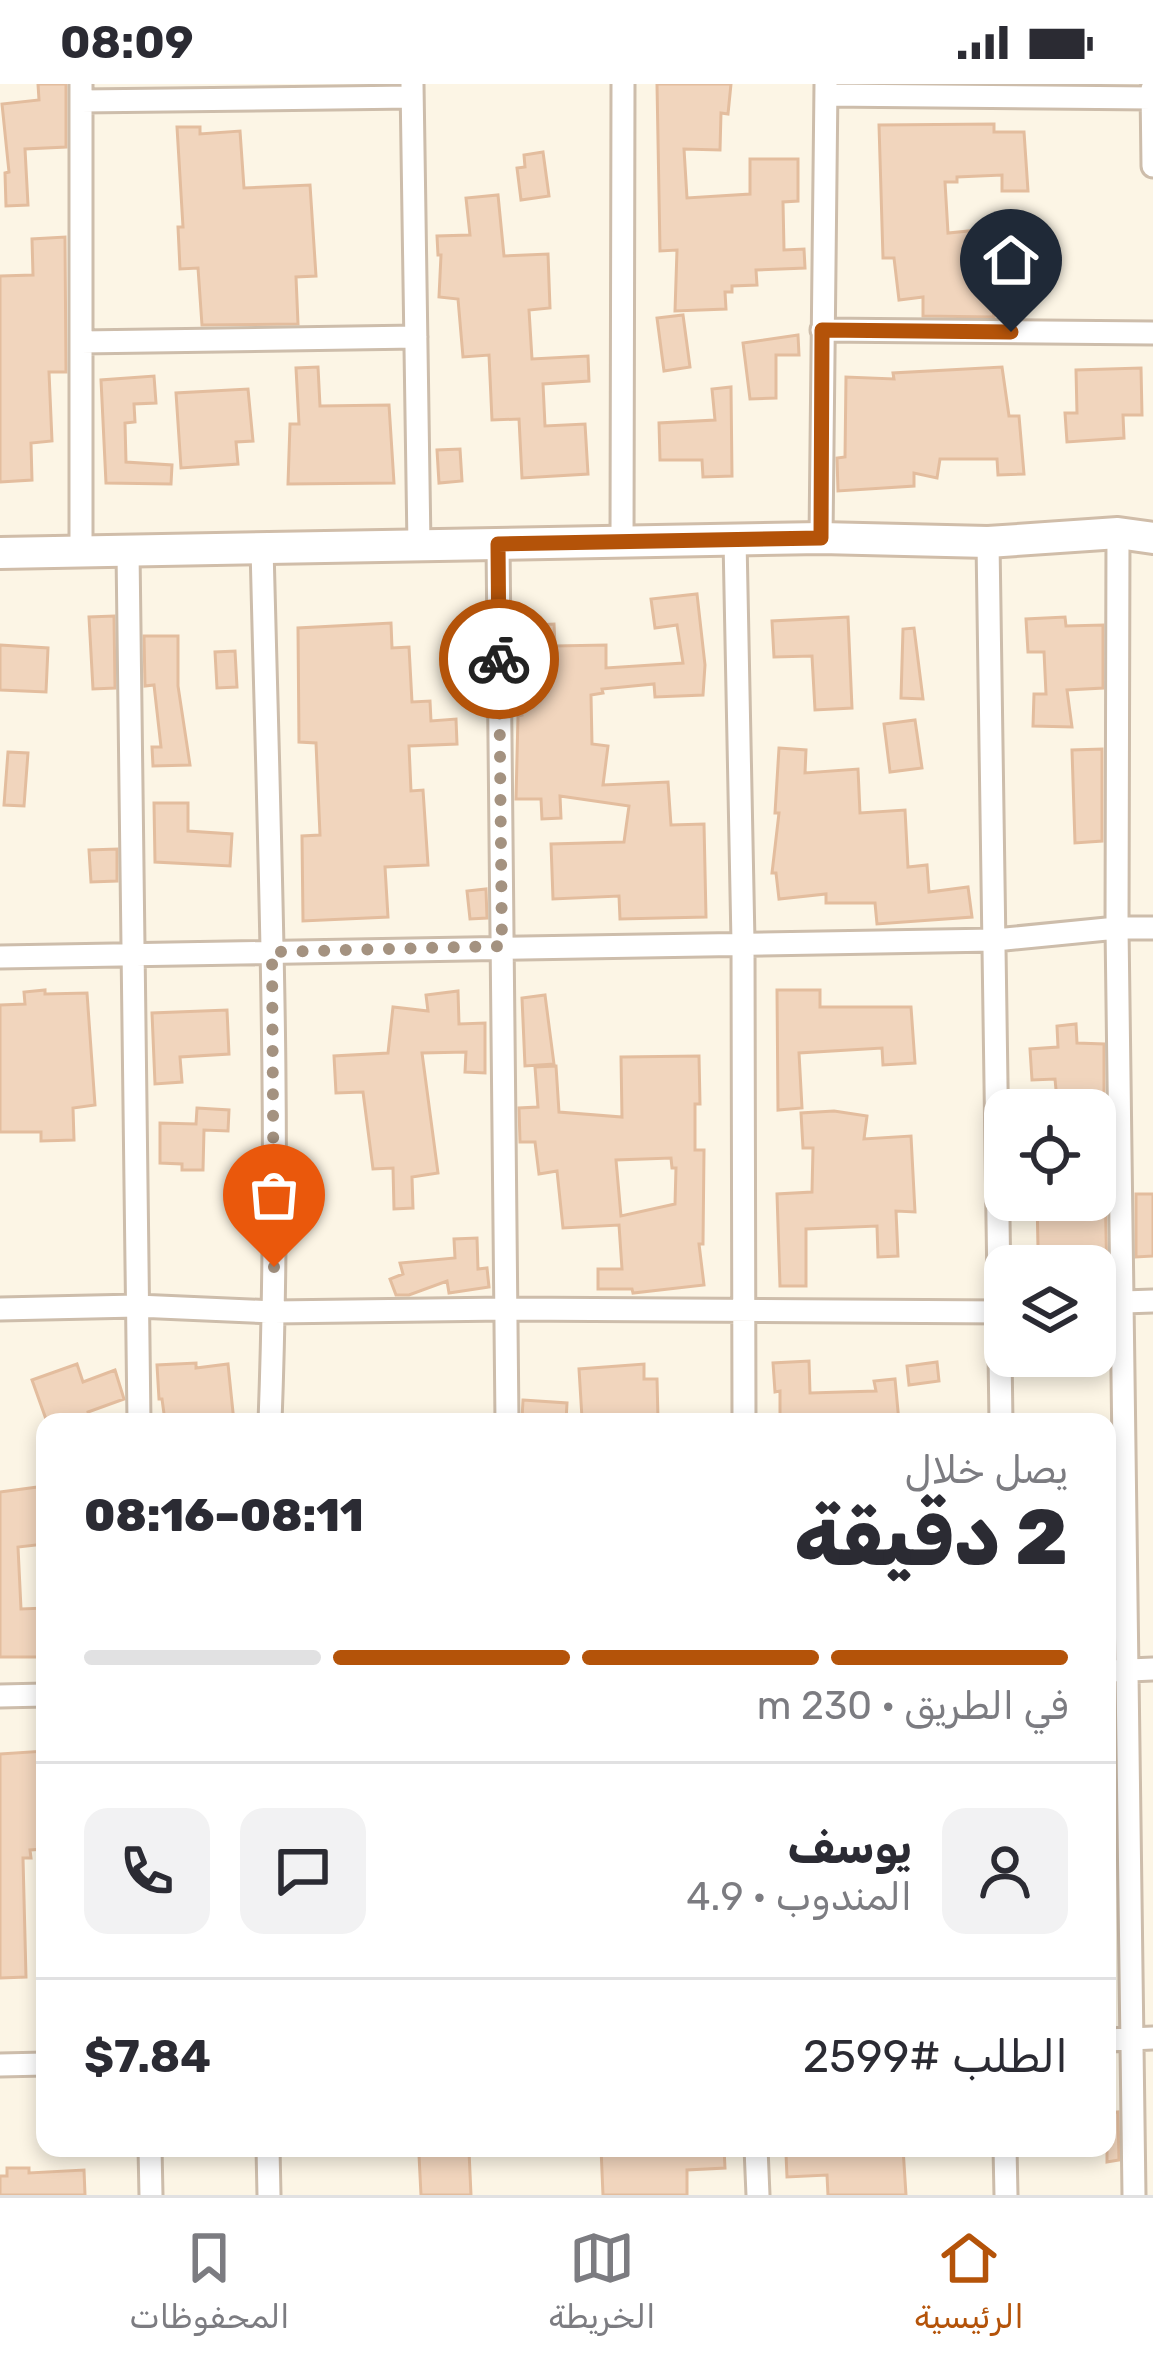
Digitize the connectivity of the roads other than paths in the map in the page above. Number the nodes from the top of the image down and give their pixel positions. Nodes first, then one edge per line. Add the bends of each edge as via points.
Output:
1 (623, 84) edge
2 (1152, 84) edge
3 (826, 89) edge
4 (412, 90) edge
5 (81, 93) edge
6 (1152, 98) edge
7 (1153, 166) edge
8 (822, 330) junction
9 (1153, 333) edge
10 (416, 337) junction
11 (81, 341) junction
12 (1118, 533) junction
13 (821, 538) junction
14 (1153, 538) edge
15 (735, 540) junction
16 (622, 542) junction
17 (988, 542) junction
18 (498, 544) junction
19 (419, 546) junction
20 (262, 548) junction
21 (128, 551) junction
22 (81, 552) junction
23 (0, 554) edge
24 (1117, 928) junction
25 (1153, 928) edge
26 (995, 940) junction
27 (743, 942) junction
28 (502, 946) junction
29 (272, 952) junction
30 (0, 957) edge
31 (132, 957) junction
32 (1002, 1245) edge
33 (1122, 1300) junction
34 (1116, 1301) edge
35 (1153, 1301) edge
36 (137, 1306) junction
37 (0, 1309) edge
38 (505, 1309) junction
39 (744, 1310) junction
40 (274, 1312) junction
41 (984, 1313) edge
42 (1002, 1377) edge
43 (140, 1413) edge
44 (270, 1413) edge
45 (507, 1413) edge
46 (744, 1413) edge
47 (1001, 1413) edge
48 (1153, 1669) edge
49 (1117, 1670) edge
50 (36, 1695) edge
51 (0, 1696) edge
52 (1143, 2038) edge
53 (36, 2064) edge
54 (0, 2065) edge
55 (150, 2157) edge
56 (268, 2157) edge
57 (756, 2157) edge
58 (1005, 2157) edge
59 (151, 2195) edge
60 (269, 2195) edge
61 (758, 2195) edge
62 (1006, 2195) edge
63 (1134, 2195) edge

1 - 16 street
2 - 6 street
3 - 6 street
3 - 8 street
4 - 5 street
4 - 10 street
5 - 11 street
6 - 7 street
8 - 9 street
8 - 13 street
10 - 11 street
10 - 19 street
11 - 22 street
12 - 14 street
12 - 17 street
12 - 24 street
13 - 15 street
13 - 17 street
15 - 16 street
15 - 27 street
16 - 18 street
17 - 26 street
18 - 19 street
18 - 28 street
19 - 20 street
20 - 21 street
20 - 29 street
21 - 22 street
21 - 31 street
22 - 23 street
24 - 25 street
24 - 26 street
24 - 33 street
26 - 27 street
26 - 32 street
27 - 28 street
27 - 39 street
28 - 29 street
28 - 38 street
29 - 31 street
29 - 40 street
30 - 31 street
31 - 36 street
33 - 34 street
33 - 35 street
33 - 49 street
36 - 37 street
36 - 40 street
36 - 43 street
38 - 39 street
38 - 40 street
38 - 45 street
39 - 41 street
39 - 46 street
40 - 44 street
42 - 47 street
48 - 49 street
49 - 52 street
50 - 51 street
52 - 63 street
53 - 54 street
55 - 59 street
56 - 60 street
57 - 61 street
58 - 62 street

